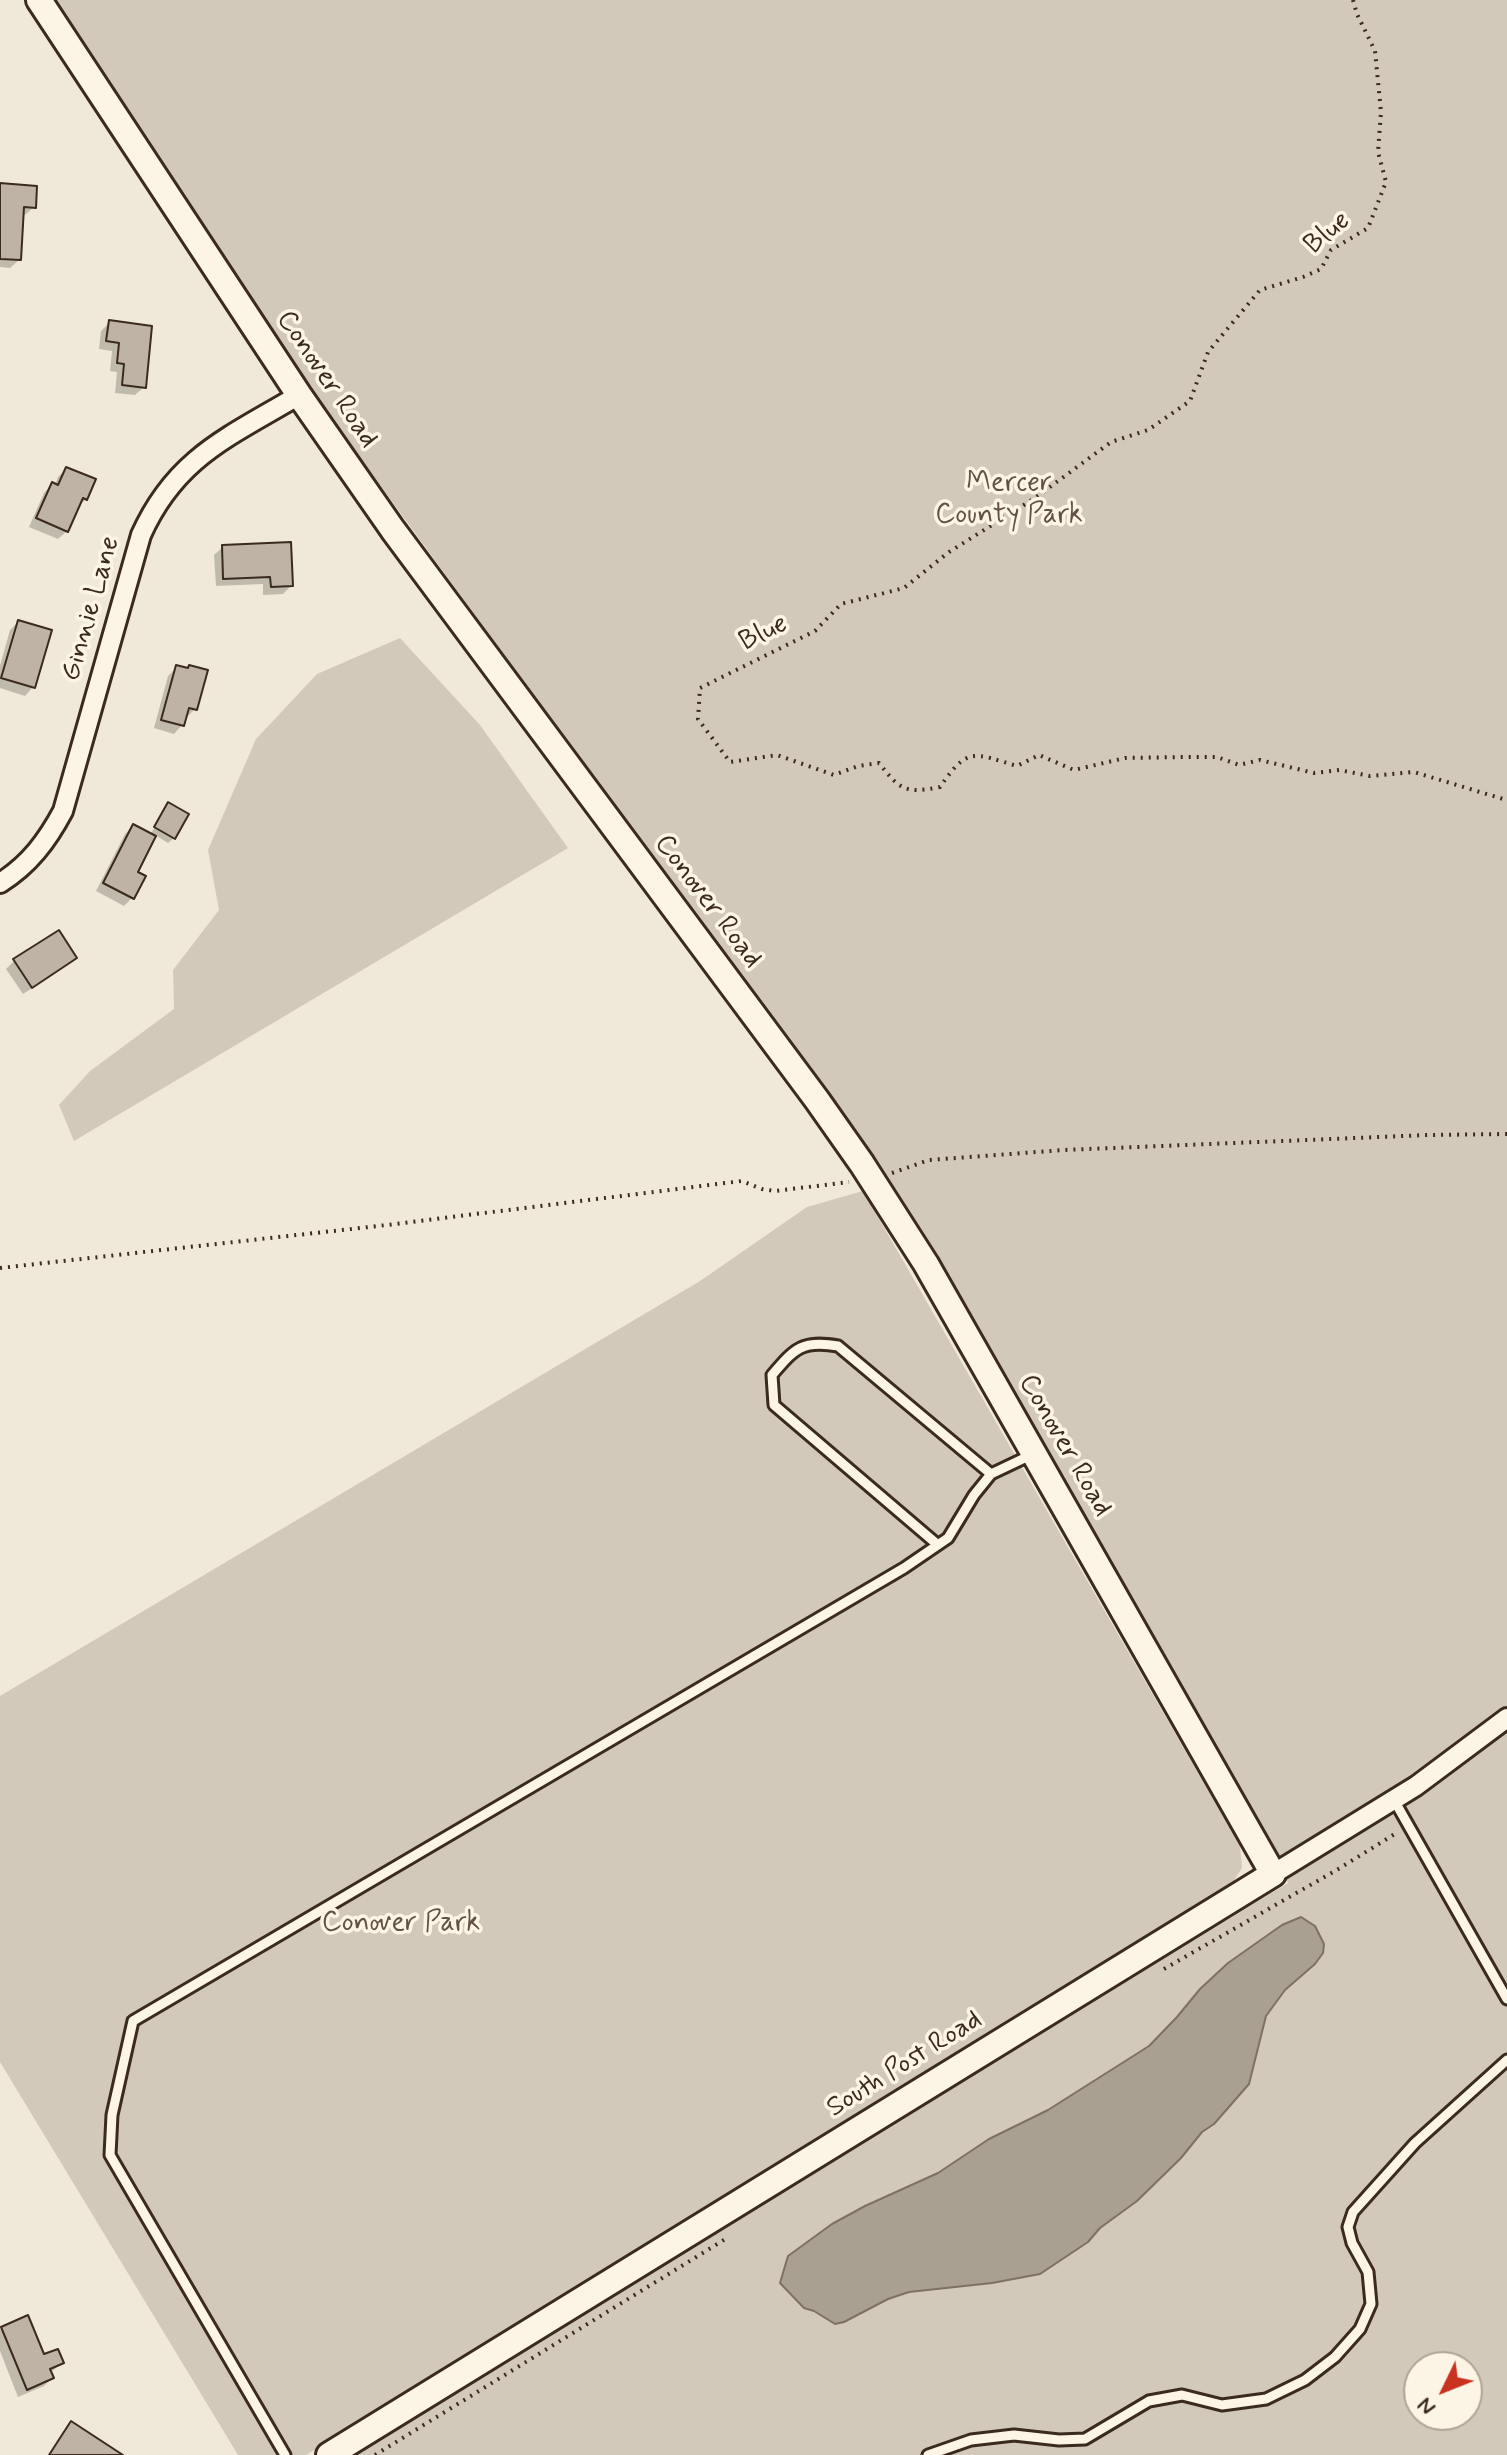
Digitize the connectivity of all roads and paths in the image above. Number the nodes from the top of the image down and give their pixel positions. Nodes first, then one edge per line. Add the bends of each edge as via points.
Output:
1 (39, 0) edge
2 (1353, 0) edge
3 (299, 395) junction
4 (1507, 797) edge
5 (0, 883) edge
6 (1507, 1134) edge
7 (872, 1179) junction
8 (0, 1268) edge
9 (1034, 1453) junction
10 (991, 1474) junction
11 (938, 1545) junction
12 (1507, 1718) edge
13 (1394, 1800) junction
14 (1407, 1825) junction
15 (1273, 1874) junction
16 (1162, 1970) dead end
17 (1507, 1999) edge
18 (1507, 2060) edge
19 (738, 2231) dead end
20 (285, 2455) edge
21 (329, 2455) edge
22 (375, 2455) edge
23 (928, 2455) edge

1 - 3 street, Conover Road
2 - 4 path, Blue via 1375,51 1381,112 1378,152 1386,182 1368,228 1331,250 1321,269 1260,290 1208,352 1190,401 1148,430 1111,442 904,588 841,604 815,631 700,688 698,719 730,762 777,755 834,775 879,763 896,785 920,791 940,787 957,762 979,754 1017,766 1039,755 1074,770 1125,758 1217,757 1239,765 1260,760 1314,773 1414,772
3 - 5 street, Ginnie Lane via 191,463 152,510 63,811 33,858
3 - 7 street, Conover Road
6 - 7 path via 1064,1150 929,1160
7 - 8 path via 775,1191 742,1181
7 - 9 street, Conover Road
9 - 10 lane
9 - 15 street, Conover Road
10 - 11 lane
10 - 11 lane via 838,1346 815,1342 791,1353 772,1375 774,1405
11 - 20 lane via 133,2021 112,2115 110,2155
12 - 13 street, South Post Road
13 - 14 lane
13 - 15 street, South Post Road
14 - 16 path
14 - 17 lane
15 - 21 street, South Post Road
18 - 23 lane via 1415,2143 1353,2212 1348,2227 1368,2272 1371,2304 1360,2329 1305,2380 1266,2399 1222,2405 1182,2395 1149,2401 1085,2439 1014,2435 971,2440
19 - 22 path

